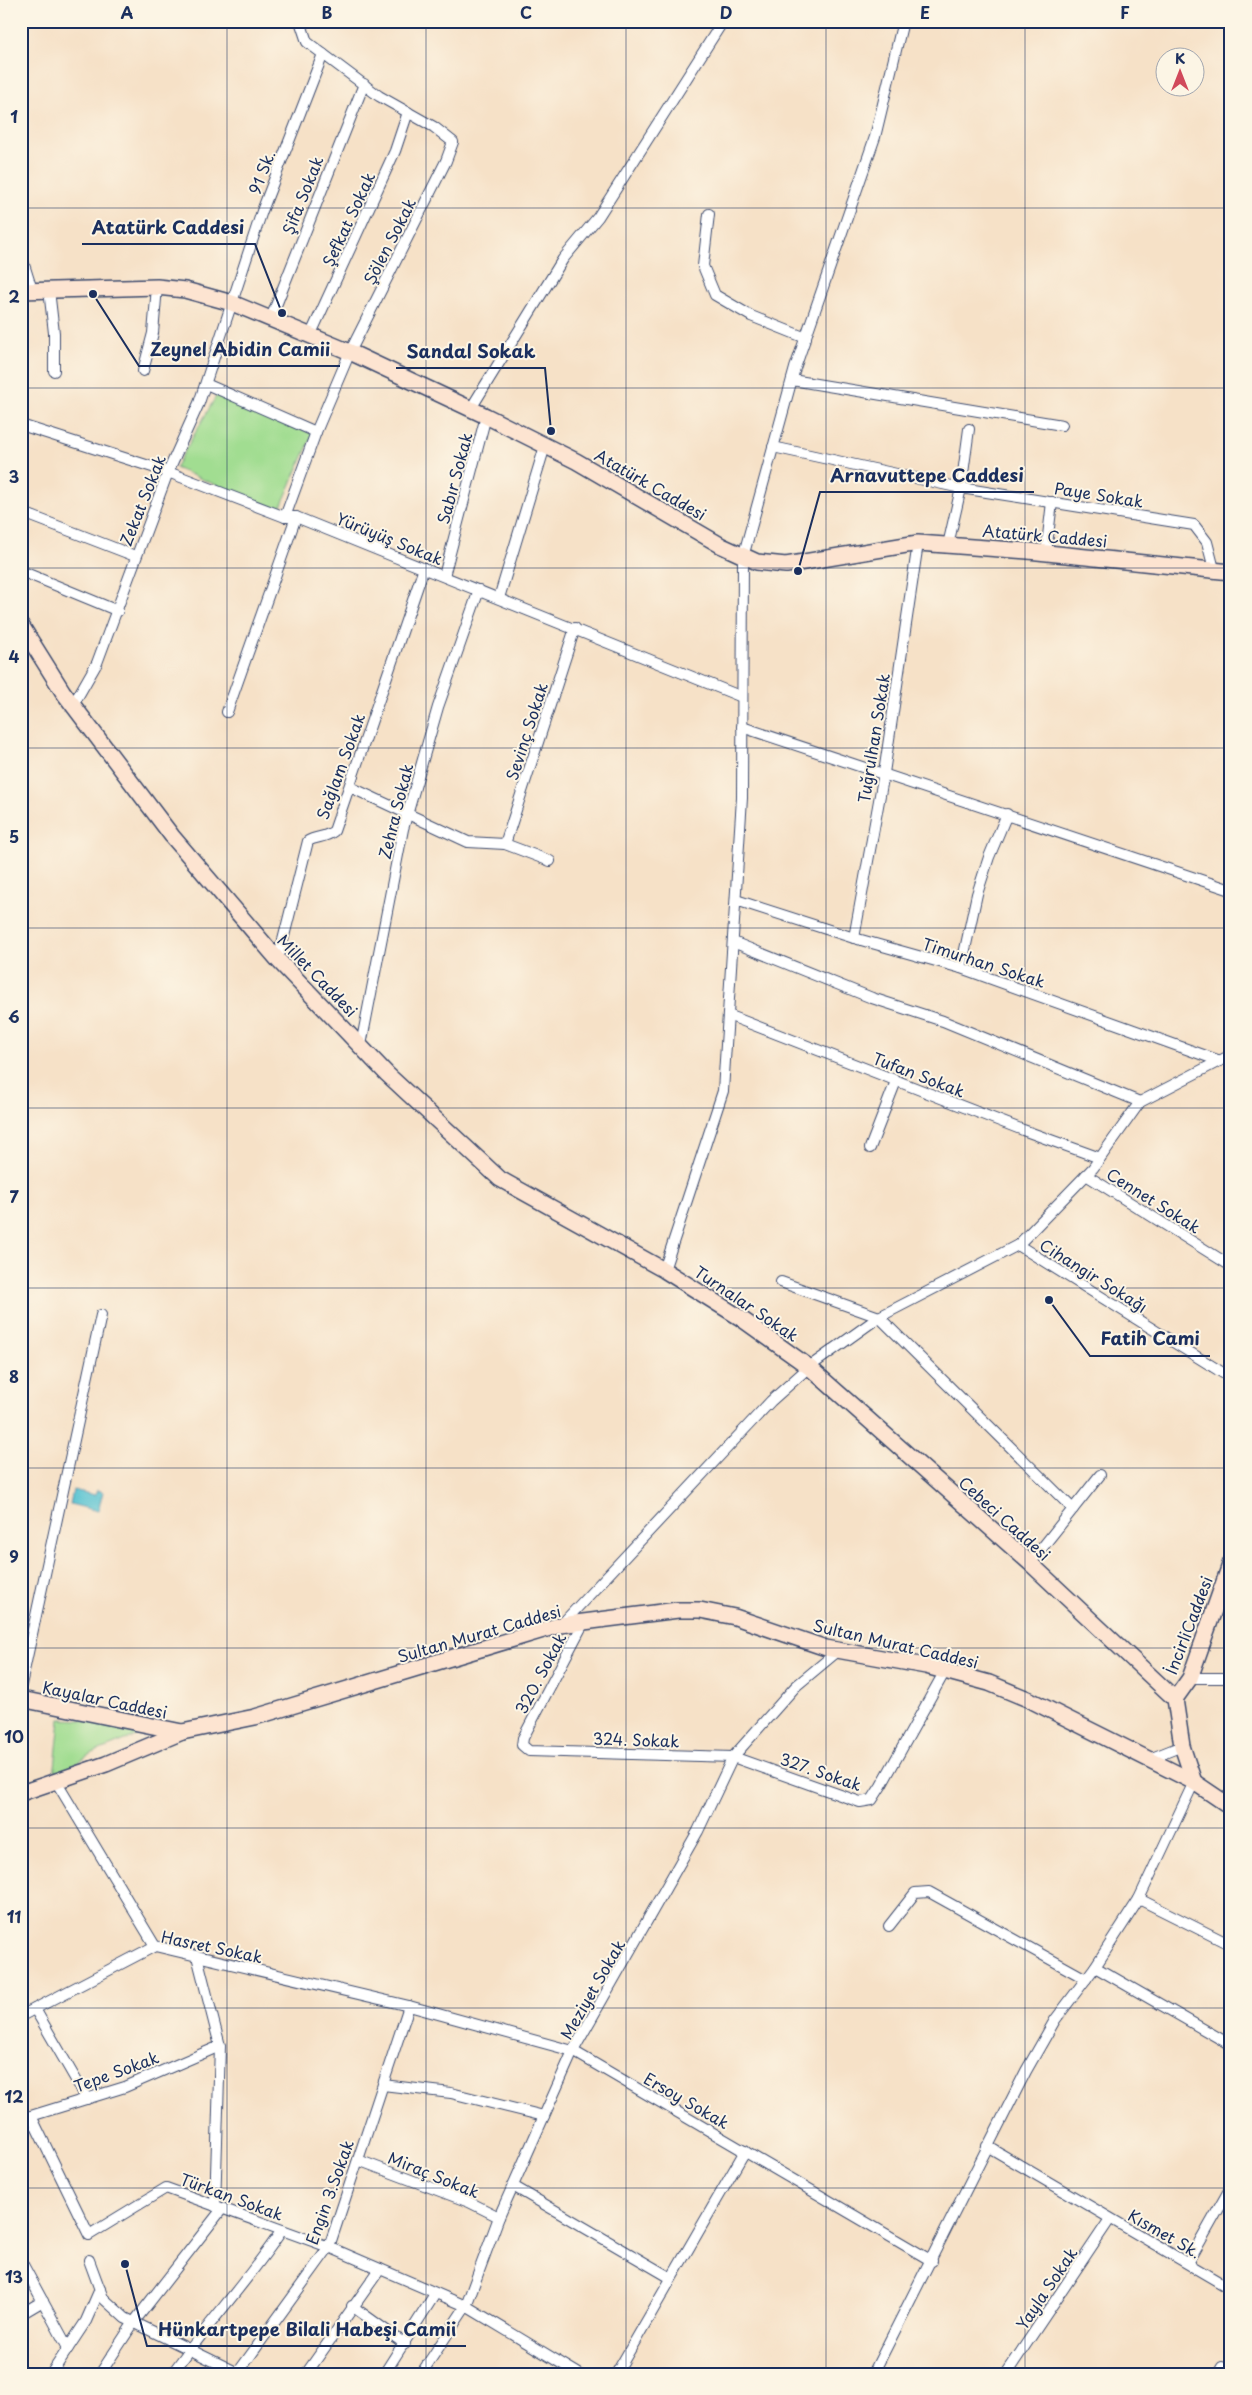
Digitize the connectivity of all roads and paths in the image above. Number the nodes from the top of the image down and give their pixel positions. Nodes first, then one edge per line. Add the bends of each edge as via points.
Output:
1 (300, 21) edge
2 (722, 21) edge
3 (903, 21) edge
4 (323, 54) junction
5 (364, 84) junction
6 (408, 112) junction
7 (709, 214) dead end
8 (21, 255) edge
9 (157, 287) junction
10 (49, 290) junction
11 (26, 291) edge
12 (232, 303) junction
13 (271, 318) junction
14 (310, 336) junction
15 (806, 338) junction
16 (350, 352) junction
17 (54, 370) dead end
18 (143, 370) dead end
19 (792, 380) junction
20 (206, 384) junction
21 (470, 410) junction
22 (486, 416) junction
23 (21, 425) edge
24 (1062, 425) dead end
25 (969, 429) dead end
26 (316, 432) junction
27 (545, 446) junction
28 (774, 447) junction
29 (168, 472) junction
30 (960, 488) junction
31 (1052, 502) junction
32 (21, 512) edge
33 (291, 517) junction
34 (918, 543) junction
35 (948, 544) junction
36 (1046, 552) junction
37 (136, 556) junction
38 (743, 558) junction
39 (424, 568) junction
40 (1214, 569) junction
41 (21, 571) edge
42 (1231, 572) edge
43 (444, 576) junction
44 (479, 590) junction
45 (499, 598) junction
46 (118, 611) junction
47 (21, 626) edge
48 (575, 628) junction
49 (742, 698) junction
50 (73, 704) junction
51 (227, 712) dead end
52 (742, 727) junction
53 (884, 773) junction
54 (350, 787) junction
55 (1007, 814) junction
56 (407, 815) junction
57 (505, 844) junction
58 (550, 861) dead end
59 (1231, 890) edge
60 (736, 900) junction
61 (854, 938) junction
62 (733, 942) junction
63 (278, 960) junction
64 (961, 968) junction
65 (728, 1015) junction
66 (361, 1045) junction
67 (1231, 1055) edge
68 (1220, 1061) junction
69 (896, 1081) junction
70 (1140, 1102) junction
71 (870, 1148) dead end
72 (1100, 1158) junction
73 (1086, 1175) junction
74 (1018, 1245) junction
75 (1231, 1266) edge
76 (664, 1270) junction
77 (781, 1282) dead end
78 (101, 1315) dead end
79 (879, 1317) junction
80 (809, 1367) junction
81 (1231, 1378) edge
82 (1100, 1475) dead end
83 (1073, 1509) junction
84 (1030, 1562) junction
85 (1231, 1562) edge
86 (584, 1622) junction
87 (560, 1625) junction
88 (838, 1651) junction
89 (945, 1670) junction
90 (1190, 1678) junction
91 (1231, 1678) edge
92 (21, 1685) edge
93 (21, 1699) edge
94 (1175, 1699) junction
95 (182, 1732) junction
96 (1182, 1746) junction
97 (538, 1752) joint
98 (733, 1757) junction
99 (1148, 1760) junction
100 (1194, 1782) junction
101 (56, 1783) junction
102 (21, 1793) edge
103 (1231, 1806) edge
104 (1139, 1898) junction
105 (889, 1926) dead end
106 (155, 1946) junction
107 (1231, 1946) edge
108 (197, 1956) junction
109 (1095, 1967) junction
110 (1086, 1979) junction
111 (409, 2006) junction
112 (35, 2009) junction
113 (21, 2016) edge
114 (1231, 2045) edge
115 (220, 2046) junction
116 (573, 2051) junction
117 (383, 2086) junction
118 (87, 2099) junction
119 (544, 2116) junction
120 (26, 2118) edge
121 (987, 2146) junction
122 (745, 2151) junction
123 (358, 2160) junction
124 (513, 2186) junction
125 (1231, 2187) edge
126 (219, 2208) junction
127 (499, 2217) junction
128 (1110, 2219) junction
129 (282, 2230) junction
130 (329, 2247) junction
131 (89, 2260) dead end
132 (21, 2261) edge
133 (932, 2261) junction
134 (1188, 2263) junction
135 (380, 2269) junction
136 (671, 2278) junction
137 (100, 2289) junction
138 (1231, 2289) edge
139 (435, 2294) junction
140 (42, 2301) junction
141 (352, 2306) junction
142 (466, 2306) junction
143 (21, 2314) edge
144 (134, 2322) junction
145 (405, 2344) junction
146 (68, 2348) junction
147 (188, 2350) junction
148 (21, 2370) edge
149 (238, 2373) edge
150 (24, 2374) edge
151 (51, 2374) edge
152 (100, 2374) edge
153 (172, 2374) edge
154 (306, 2374) edge
155 (384, 2374) edge
156 (421, 2374) edge
157 (579, 2374) edge
158 (616, 2374) edge
159 (873, 2374) edge
160 (1006, 2374) edge

1 - 4 street via 307,42
2 - 21 street via 598,217 563,259
3 - 15 street via 875,137
4 - 5 street
4 - 12 street, 91 Sk. via 262,211
5 - 6 street
5 - 13 street, Şifa Sokak
6 - 14 street, Şefkat Sokak via 395,151
6 - 16 street, Şölen Sokak via 453,142
7 - 15 street via 703,266 715,295 751,316
8 - 11 street
9 - 10 street, Atatürk Caddesi
9 - 12 street, Atatürk Caddesi via 185,290
9 - 18 street via 153,334
10 - 11 street, Atatürk Caddesi
10 - 17 street
12 - 13 street, Atatürk Caddesi
12 - 20 street, Zekat Sokak
13 - 14 street, Atatürk Caddesi
14 - 16 street, Atatürk Caddesi
15 - 19 street
16 - 21 street, Atatürk Caddesi
16 - 26 street, Şölen Sokak
19 - 24 street
19 - 28 street
20 - 26 street
20 - 29 street, Zekat Sokak
21 - 22 street, Atatürk Caddesi
22 - 27 street, Atatürk Caddesi
22 - 43 street, Sabır Sokak
23 - 29 street, Yürüyüş Sokak
25 - 30 street
26 - 33 street, Şölen Sokak
27 - 38 street, Atatürk Caddesi
27 - 45 street
28 - 30 street, Paye Sokak
28 - 38 street
29 - 33 street, Yürüyüş Sokak
29 - 37 street, Zekat Sokak
30 - 31 street, Paye Sokak
30 - 35 street
31 - 36 street
31 - 40 street, Paye Sokak via 1194,525 1207,542
32 - 37 street
33 - 39 street, Yürüyüş Sokak
33 - 51 street, Şölen Sokak
34 - 35 street, Atatürk Caddesi
34 - 38 street, Atatürk Caddesi via 786,565
34 - 53 street, Tuğrulhan Sokak
35 - 36 street, Atatürk Caddesi
36 - 40 street, Atatürk Caddesi
37 - 46 street, Zekat Sokak
38 - 49 street
39 - 43 street, Yürüyüş Sokak
39 - 54 street, Sağlam Sokak
40 - 42 street, Atatürk Caddesi
41 - 46 street
43 - 44 street, Yürüyüş Sokak
44 - 45 street, Yürüyüş Sokak
44 - 56 street, Zehra Sokak via 438,707
45 - 48 street, Yürüyüş Sokak
46 - 50 street, Zekat Sokak via 97,663
47 - 50 street, Millet Caddesi
48 - 49 street, Yürüyüş Sokak
48 - 57 street, Sevinç Sokak
49 - 52 street
50 - 63 street, Millet Caddesi via 172,836
52 - 53 street
52 - 60 street
53 - 55 street
53 - 61 street, Tuğrulhan Sokak
54 - 56 street
54 - 63 street, Sağlam Sokak via 334,831 327,837 314,837 308,841
55 - 59 street
55 - 64 street via 977,894
56 - 57 street via 468,842
56 - 66 street, Zehra Sokak
57 - 58 street
60 - 61 street, Timurhan Sokak
60 - 62 street
61 - 64 street, Timurhan Sokak
62 - 65 street
62 - 70 street
63 - 66 street, Millet Caddesi
64 - 68 street, Timurhan Sokak
65 - 69 street, Tufan Sokak
65 - 76 street via 723,1090
66 - 76 street, Millet Caddesi via 387,1074 500,1179
67 - 68 street
68 - 70 street
69 - 71 street
69 - 72 street, Tufan Sokak
70 - 72 street
72 - 73 street
73 - 74 street
73 - 75 street, Cennet Sokak
74 - 79 street
74 - 81 street, Cihangir Sokağı
76 - 80 street, Turnalar Sokak via 739,1317
77 - 79 street
78 - 92 street
79 - 80 street
79 - 83 street
80 - 84 street, Cebeci Caddesi
80 - 87 street via 771,1401
82 - 83 street
83 - 84 street
84 - 94 street, Cebeci Caddesi
85 - 90 street, İncirliCaddesi
86 - 87 street, Sultan Murat Caddesi
86 - 88 street, Sultan Murat Caddesi via 700,1610 735,1616
86 - 97 street, 320. Sokak via 523,1738 522,1745 529,1751
87 - 95 street, Sultan Murat Caddesi via 255,1717
88 - 89 street, Sultan Murat Caddesi
88 - 98 street, Meziyet Sokak via 796,1686
89 - 98 street, 327. Sokak via 872,1800 860,1802
89 - 99 street, Sultan Murat Caddesi via 1030,1700
90 - 91 street
90 - 94 street, İncirliCaddesi
93 - 95 street, Kayalar Caddesi
94 - 96 street
95 - 101 street, Sultan Murat Caddesi
96 - 99 street
96 - 100 street
97 - 98 street, 324. Sokak
98 - 116 street, Meziyet Sokak via 698,1831
99 - 100 street, Sultan Murat Caddesi
100 - 103 street
100 - 104 street
101 - 102 street, Sultan Murat Caddesi
101 - 106 street
104 - 107 street
104 - 109 street
105 - 110 street via 915,1893 929,1892
106 - 108 street, Hasret Sokak
106 - 112 street, Hasret Sokak
108 - 111 street, Hasret Sokak
108 - 115 street
109 - 110 street
109 - 114 street
110 - 121 street via 1055,2020
111 - 116 street, Ersoy Sokak
111 - 117 street, Engin 3.Sokak
112 - 113 street, Hasret Sokak
112 - 118 street
115 - 118 street, Tepe Sokak via 125,2087
115 - 126 street
116 - 119 street, Meziyet Sokak
116 - 122 street, Ersoy Sokak
117 - 119 street via 451,2093
117 - 123 street, Engin 3.Sokak
118 - 120 street, Tepe Sokak
119 - 124 street, Meziyet Sokak
120 - 126 street, Türkan Sokak via 89,2235 166,2188
121 - 128 street, Kısmet Sk.
121 - 133 street
122 - 133 street, Ersoy Sokak
122 - 136 street
123 - 127 street, Miraç Sokak via 469,2202
123 - 130 street, Engin 3.Sokak
124 - 127 street, Meziyet Sokak
124 - 136 street
125 - 134 street
126 - 129 street, Türkan Sokak
126 - 144 street
127 - 142 street, Meziyet Sokak
128 - 134 street, Kısmet Sk.
128 - 160 street, Yayla Sokak
129 - 130 street, Türkan Sokak
129 - 147 street via 248,2279
130 - 135 street, Türkan Sokak
130 - 149 street, Engin 3.Sokak
131 - 137 street
132 - 140 street
133 - 159 street
134 - 138 street, Kısmet Sk.
135 - 139 street, Türkan Sokak
135 - 141 street
136 - 158 street
137 - 144 street via 103,2298 124,2318
137 - 146 street via 86,2321
139 - 142 street, Türkan Sokak
139 - 145 street
140 - 143 street
140 - 146 street
141 - 145 street
141 - 154 street
142 - 156 street, Meziyet Sokak
142 - 157 street, Türkan Sokak
144 - 147 street
144 - 152 street
145 - 155 street
146 - 151 street
147 - 149 street
147 - 153 street
148 - 150 street

